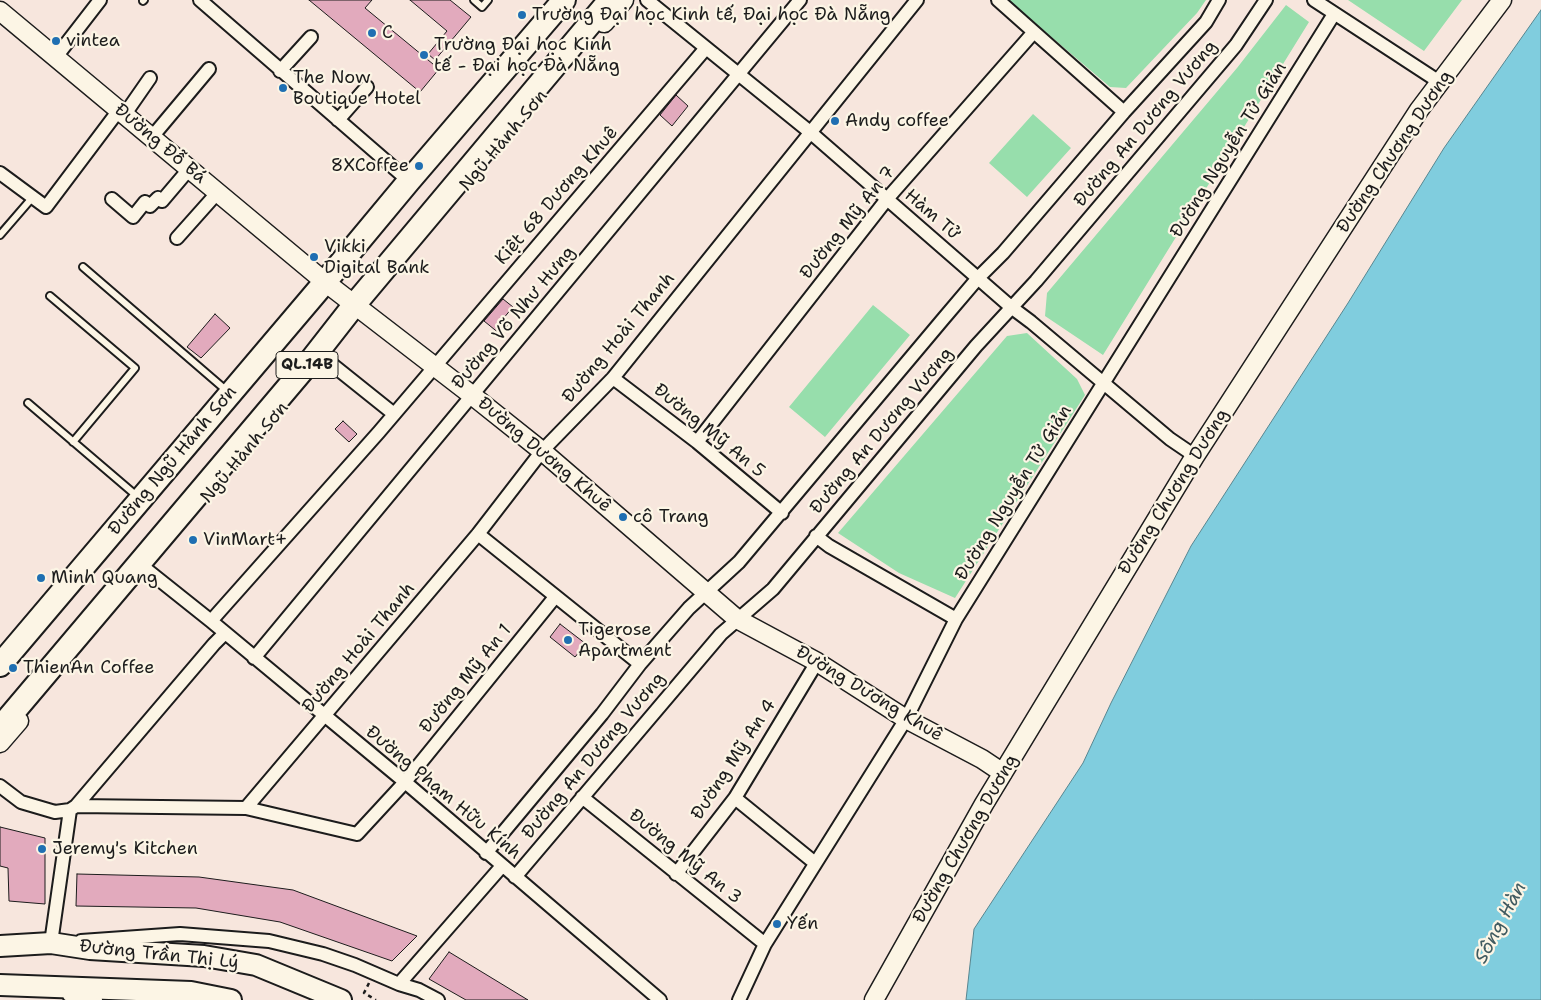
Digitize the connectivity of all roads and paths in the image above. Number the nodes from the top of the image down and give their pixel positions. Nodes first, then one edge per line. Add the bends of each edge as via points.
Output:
1 (100, 0) edge
2 (200, 0) edge
3 (474, 0) edge
4 (488, 0) edge
5 (550, 0) edge
6 (564, 0) edge
7 (610, 0) edge
8 (624, 0) edge
9 (647, 0) edge
10 (800, 0) edge
11 (918, 0) edge
12 (998, 0) edge
13 (1219, 0) edge
14 (1266, 0) edge
15 (1314, 0) edge
16 (1502, 0) edge
17 (0, 11) edge
18 (1334, 14) junction
19 (1033, 33) junction
20 (311, 37) dead end
21 (706, 48) junction
22 (56, 57) junction
23 (209, 69) dead end
24 (280, 71) junction
25 (738, 75) junction
26 (150, 78) dead end
27 (1441, 83) junction
28 (368, 87) dead end
29 (122, 112) junction
30 (1124, 112) junction
31 (338, 120) junction
32 (810, 132) junction
33 (152, 137) junction
34 (190, 168) junction
35 (0, 173) edge
36 (405, 178) junction
37 (218, 192) junction
38 (32, 198) junction
39 (112, 199) dead end
40 (887, 199) junction
41 (0, 235) edge
42 (177, 238) dead end
43 (82, 268) dead end
44 (978, 278) junction
45 (323, 280) junction
46 (50, 296) dead end
47 (1011, 307) junction
48 (359, 308) junction
49 (324, 358) junction
50 (434, 366) junction
51 (613, 378) junction
52 (1104, 383) junction
53 (227, 391) junction
54 (474, 396) junction
55 (28, 403) dead end
56 (394, 414) junction
57 (73, 442) junction
58 (697, 442) junction
59 (542, 451) junction
60 (1195, 456) junction
61 (137, 496) junction
62 (782, 513) junction
63 (478, 534) junction
64 (816, 536) junction
65 (148, 570) junction
66 (705, 593) junction
67 (555, 597) junction
68 (737, 619) junction
69 (956, 619) junction
70 (211, 621) junction
71 (225, 633) junction
72 (0, 652) edge
73 (254, 658) junction
74 (817, 662) junction
75 (640, 664) junction
76 (0, 665) edge
77 (325, 716) junction
78 (906, 718) junction
79 (0, 728) edge
80 (0, 743) edge
81 (1003, 773) junction
82 (405, 782) junction
83 (0, 786) edge
84 (582, 797) junction
85 (735, 798) junction
86 (73, 808) junction
87 (246, 808) junction
88 (486, 853) junction
89 (815, 863) junction
90 (502, 866) junction
91 (676, 874) junction
92 (514, 877) junction
93 (51, 943) junction
94 (765, 944) junction
95 (0, 946) edge
96 (399, 984) junction
97 (4, 986) edge
98 (364, 993) dead end
99 (96, 1000) edge
100 (231, 1000) edge
101 (341, 1000) edge
102 (376, 1000) edge
103 (438, 1000) edge
104 (660, 1000) edge
105 (739, 1000) edge
106 (874, 1000) edge

1 - 22 street
2 - 24 street
3 - 4 lane via 482,7
5 - 36 main road
6 - 36 highway
7 - 48 highway, Ngũ Hành Sơn / QL.14B
8 - 48 main road, Ngũ Hành Sơn
9 - 21 street, Hàm Tử
10 - 25 street, Đường Võ Như Hưng
11 - 32 street, Đường Hoài Thanh
12 - 19 street
13 - 30 street, Đường An Dương Vương via 1206,22
14 - 47 street, Đường An Dương Vương via 1236,45
15 - 18 street
16 - 27 main road, Đường Chương Dương
17 - 22 main road, Đường Đỗ Bá
18 - 27 street
18 - 52 street, Đường Nguyễn Tử Giản
19 - 30 street
19 - 40 street, Đường Mỹ An 7
20 - 24 street
21 - 25 street, Hàm Tử
21 - 50 street, Kiệt 68 Dương Khuê
22 - 29 main road, Đường Đỗ Bá
23 - 33 street
24 - 31 street
25 - 32 street, Hàm Tử
25 - 54 street, Đường Võ Như Hưng
26 - 29 street
27 - 60 main road, Đường Chương Dương via 1419,110
28 - 31 street
29 - 33 main road, Đường Đỗ Bá
29 - 38 street via 46,207
30 - 44 street, Đường An Dương Vương via 1004,253
31 - 36 street
32 - 40 street, Hàm Tử
32 - 51 street, Đường Hoài Thanh
33 - 34 main road, Đường Đỗ Bá
34 - 37 main road, Đường Đỗ Bá
34 - 39 street via 162,201 158,198 150,206 146,202 133,217
35 - 38 street
36 - 45 main road
36 - 45 highway, Đường Ngũ Hành Sơn via 346,258
37 - 42 street
37 - 45 main road, Đường Đỗ Bá
38 - 41 lane
40 - 44 street, Hàm Tử
40 - 58 street, Đường Mỹ An 7
43 - 53 lane
44 - 47 street, Hàm Tử
44 - 62 street, Đường An Dương Vương
45 - 48 main road, Đường Đỗ Bá
45 - 53 highway, Đường Ngũ Hành Sơn / QL.14B
46 - 57 lane via 135,368
47 - 52 street, Hàm Tử
47 - 64 street, Đường An Dương Vương
48 - 49 main road, Ngũ Hành Sơn
48 - 50 main road, Đường Dương Khuê
48 - 79 highway, Ngũ Hành Sơn / QL.14B via 312,359
49 - 56 street
49 - 65 main road, Ngũ Hành Sơn
50 - 54 main road, Đường Dương Khuê
50 - 56 street
51 - 58 street, Đường Mỹ An 5
51 - 59 street, Đường Hoài Thanh
52 - 60 street, Hàm Tử
52 - 69 street, Đường Nguyễn Tử Giản
53 - 61 highway, Đường Ngũ Hành Sơn / QL.14B
54 - 59 main road, Đường Dương Khuê
54 - 73 street, Đường Võ Như Hưng
55 - 57 lane
56 - 70 street
57 - 61 lane
58 - 62 street, Đường Mỹ An 5
59 - 63 street, Đường Hoài Thanh
59 - 66 main road, Đường Dương Khuê
60 - 81 main road, Đường Chương Dương
61 - 72 main road
61 - 76 highway, Đường Ngũ Hành Sơn / QL.14B
62 - 66 street, Đường An Dương Vương via 739,562
63 - 67 street
63 - 77 street, Đường Hoài Thanh
64 - 68 street, Đường An Dương Vương via 773,589
64 - 69 street
65 - 70 street, Đường Phạm Hữu Kính
65 - 80 main road, Ngũ Hành Sơn
66 - 68 main road, Đường Dương Khuê
66 - 75 street, Đường An Dương Vương
67 - 75 street
67 - 82 street, Đường Mỹ An 1
68 - 74 main road, Đường Dương Khuê
68 - 84 street, Đường An Dương Vương
69 - 78 street, Đường Nguyễn Tử Giản
70 - 71 street, Đường Phạm Hữu Kính
71 - 73 street, Đường Phạm Hữu Kính
71 - 86 street
73 - 77 street, Đường Phạm Hữu Kính
74 - 78 main road, Đường Dương Khuê
74 - 85 street, Đường Mỹ An 4
75 - 88 street, Đường An Dương Vương
77 - 82 street, Đường Phạm Hữu Kính
77 - 87 street, Đường Hoài Thanh
78 - 81 main road, Đường Dương Khuê
78 - 89 street, Đường Nguyễn Tử Giản
81 - 106 main road, Đường Chương Dương
82 - 87 street, Đường Mỹ An 1 via 357,834
82 - 88 street, Đường Phạm Hữu Kính
83 - 86 street via 21,802 55,812
84 - 91 street, Đường Mỹ An 3
84 - 92 street, Đường An Dương Vương
85 - 89 street
85 - 91 street, Đường Mỹ An 4
86 - 87 street
86 - 93 street
88 - 90 street, Đường Phạm Hữu Kính
89 - 94 street, Đường Nguyễn Tử Giản
90 - 92 street, Đường Phạm Hữu Kính
90 - 96 street
91 - 94 street, Đường Mỹ An 3
92 - 104 street, Đường Phạm Hữu Kính
93 - 95 main road, Đường Trần Thị Lý
93 - 96 street via 180,934 269,941 324,954
93 - 101 main road, Đường Trần Thị Lý via 90,949 204,956 256,965
94 - 105 street, Đường Nguyễn Tử Giản
96 - 103 street
97 - 99 street
97 - 100 main road, Đường Trần Thị Lý via 191,992
98 - 102 path

